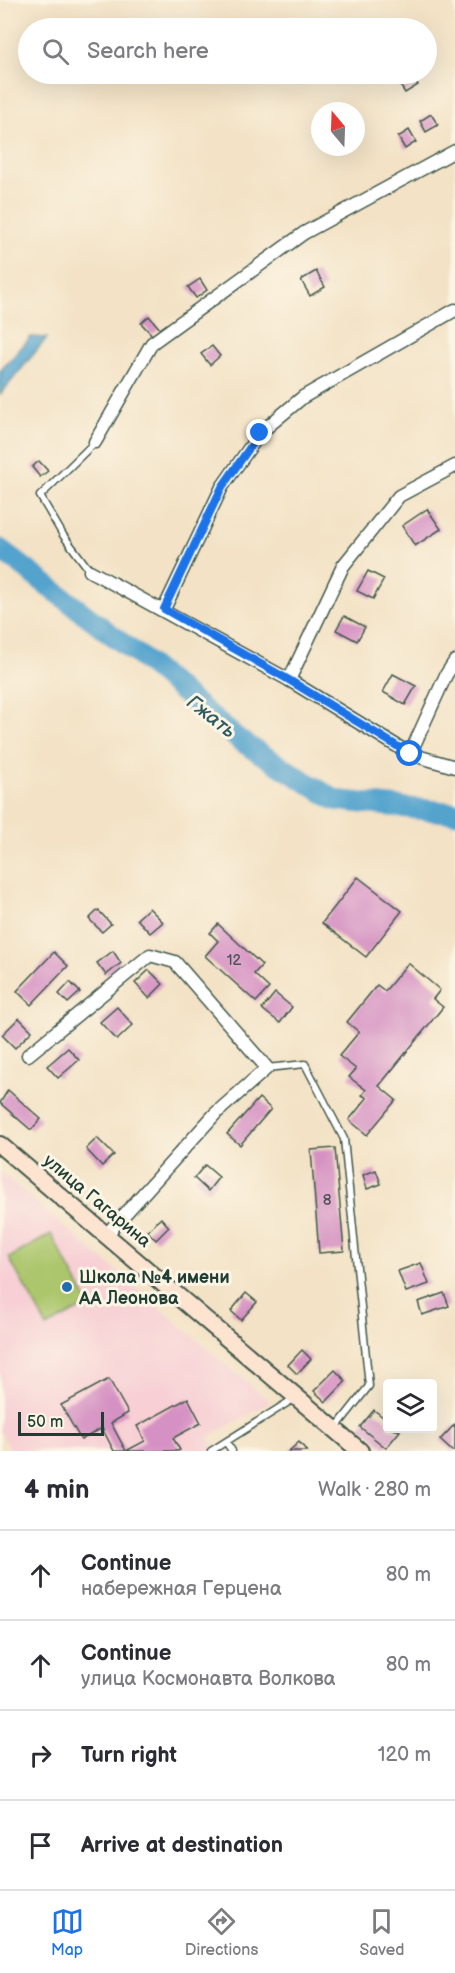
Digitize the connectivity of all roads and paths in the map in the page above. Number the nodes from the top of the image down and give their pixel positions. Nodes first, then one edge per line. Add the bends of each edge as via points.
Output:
1 (455, 151) edge
2 (455, 310) edge
3 (95, 442) joint
4 (455, 466) edge
5 (90, 571) joint
6 (164, 609) junction
7 (455, 661) edge
8 (289, 680) junction
9 (410, 754) junction
10 (455, 767) edge
11 (28, 1055) dead end
12 (267, 1068) junction
13 (0, 1146) edge
14 (107, 1234) junction
15 (295, 1398) junction
16 (334, 1430) junction
17 (226, 1442) junction
18 (211, 1451) edge
19 (232, 1451) edge
20 (360, 1451) edge

1 - 3 street via 304,233 152,343
2 - 6 street via 303,397 260,433 222,487
3 - 5 lane via 40,496
4 - 8 street via 399,496 343,566
5 - 6 street
6 - 8 street
7 - 9 street
8 - 9 street
9 - 10 street
11 - 12 street via 150,955 175,962
12 - 14 street via 214,1114
12 - 16 lane via 305,1064 344,1139 369,1386
13 - 14 main road, улица Гагарина
14 - 15 main road, улица Гагарина
15 - 16 main road, улица Гагарина
15 - 17 lane
16 - 20 main road, улица Гагарина
17 - 18 lane
17 - 19 lane

